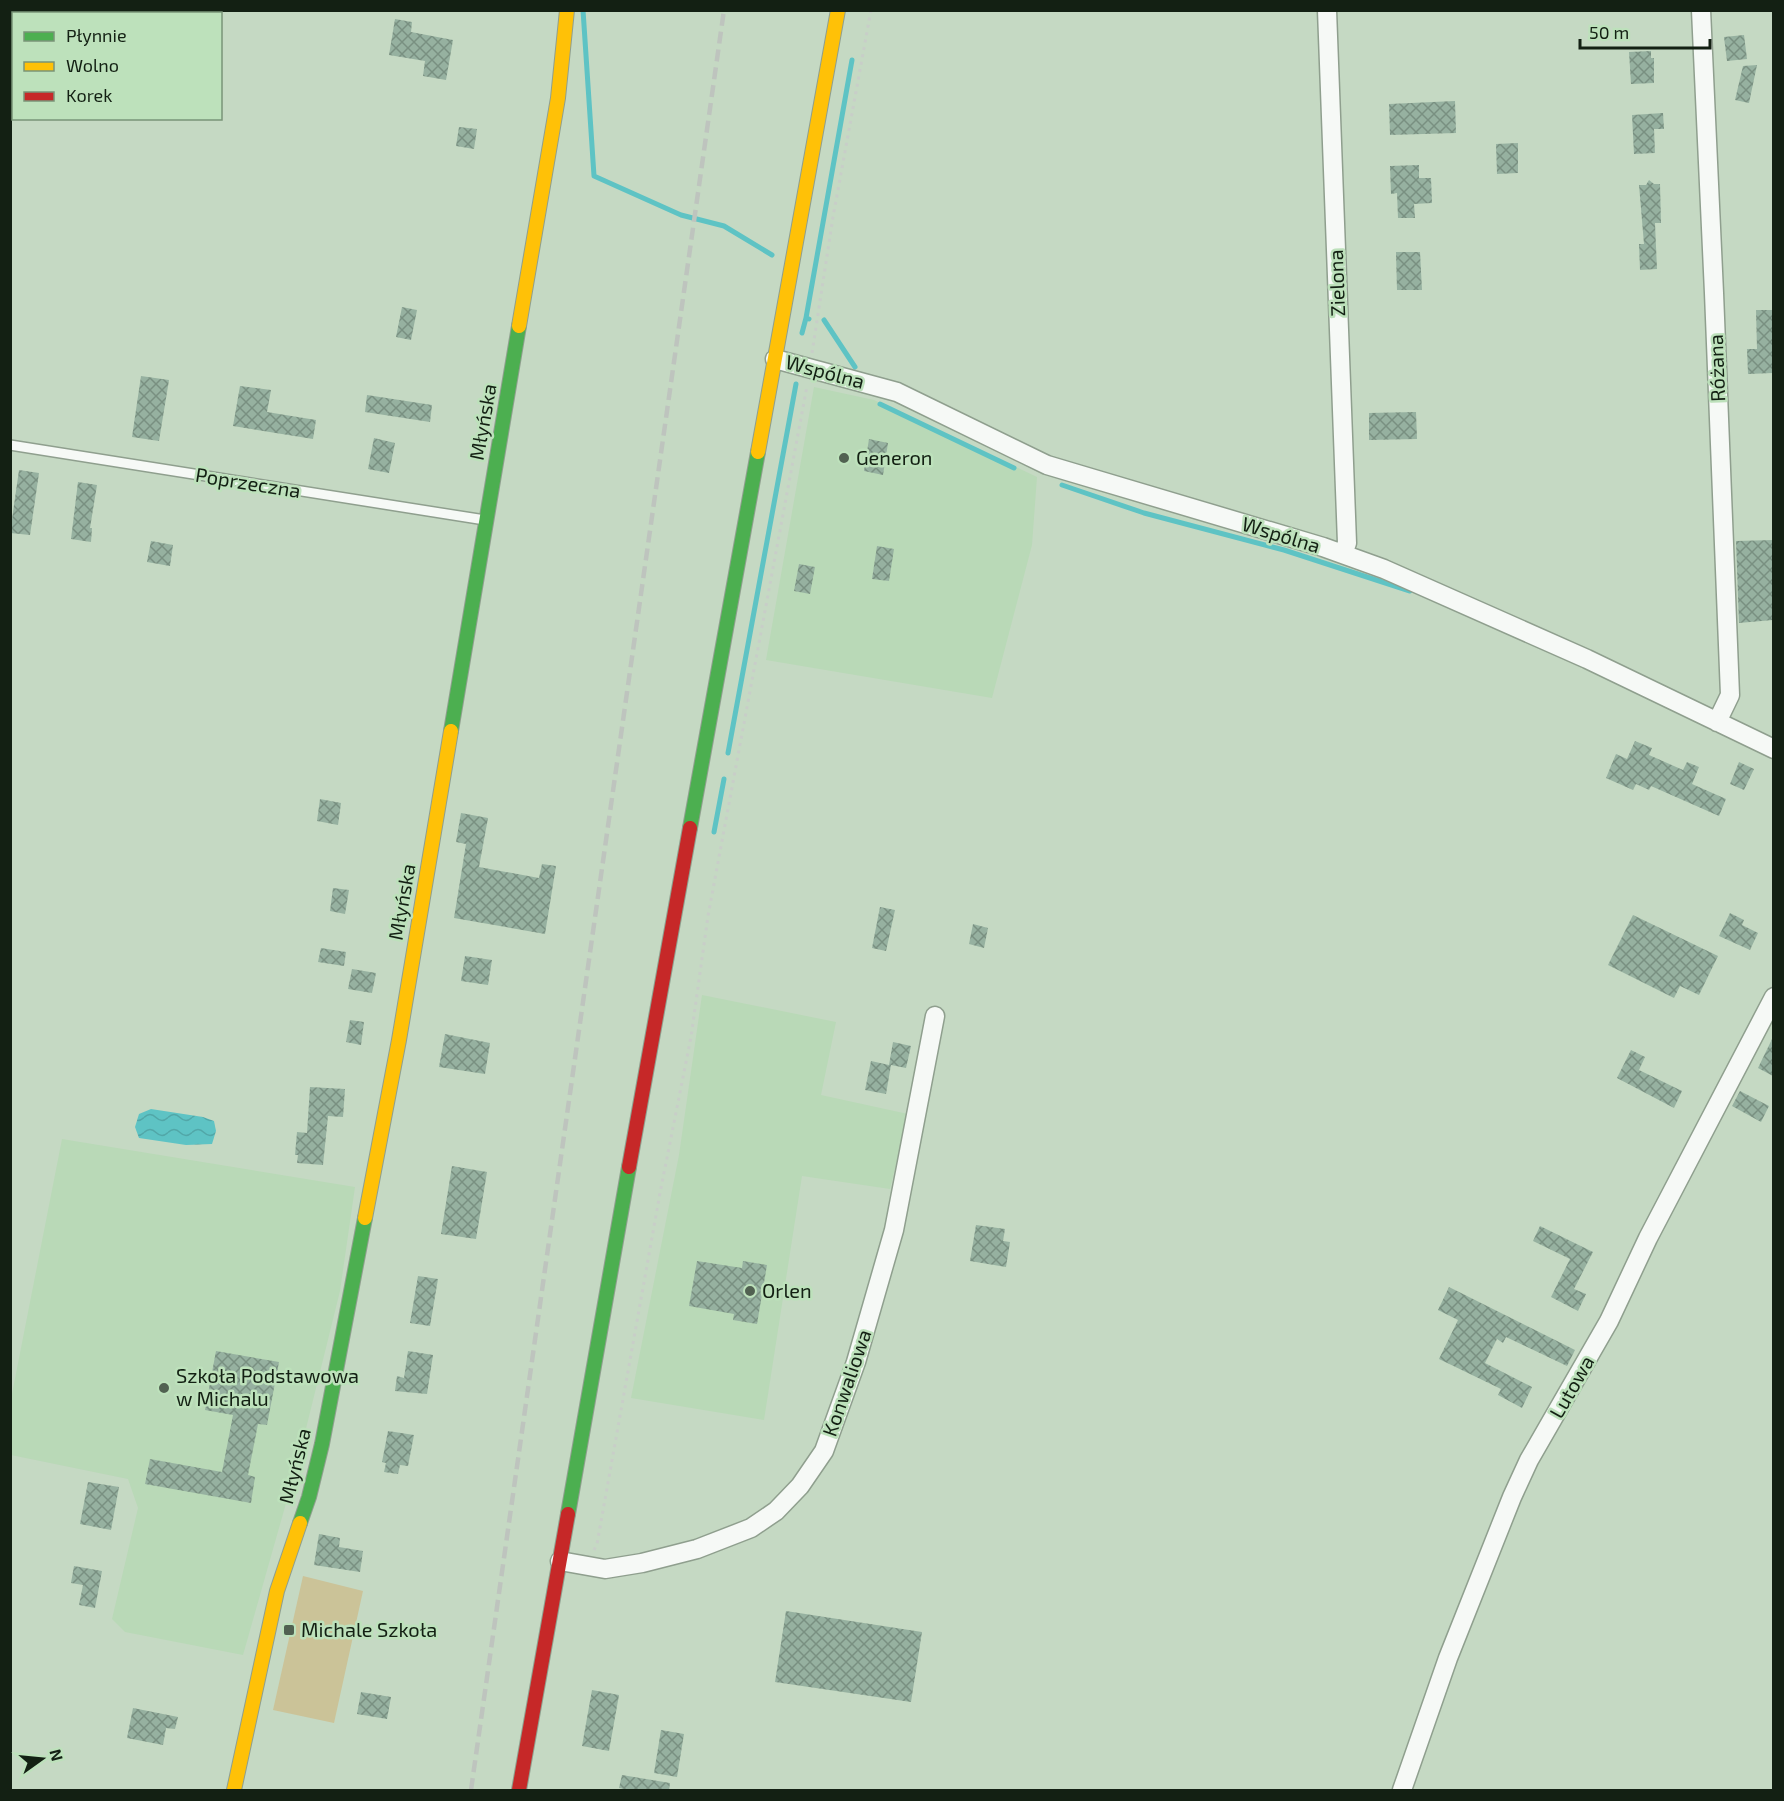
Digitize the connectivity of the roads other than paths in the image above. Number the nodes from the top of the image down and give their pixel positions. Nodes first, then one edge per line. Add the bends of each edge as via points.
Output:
1 (567, 10) edge
2 (838, 10) edge
3 (1327, 10) edge
4 (1701, 10) edge
5 (775, 359) junction
6 (10, 445) edge
7 (486, 520) junction
8 (1343, 554) junction
9 (1717, 722) junction
10 (1773, 749) edge
11 (1773, 997) edge
12 (935, 1016) dead end
13 (560, 1561) junction
14 (234, 1791) edge
15 (519, 1791) edge
16 (1402, 1791) edge

1 - 7 street, Młyńska via 558,98
2 - 5 street
3 - 8 street, Zielona via 1347,543
4 - 9 street, Różana via 1730,694
5 - 8 street, Wspólna via 897,392 1047,465
5 - 13 street
6 - 7 lane, Poprzeczna
7 - 14 street, Młyńska via 399,1040 322,1444 277,1592
8 - 9 street, Wspólna via 1587,659
9 - 10 street, Wspólna
11 - 16 street, Lutowa via 1609,1321 1529,1460 1448,1658
12 - 13 street, Konwaliowa via 894,1230 856,1362 824,1451 800,1486 776,1511 751,1528 697,1549 605,1569
13 - 15 street

